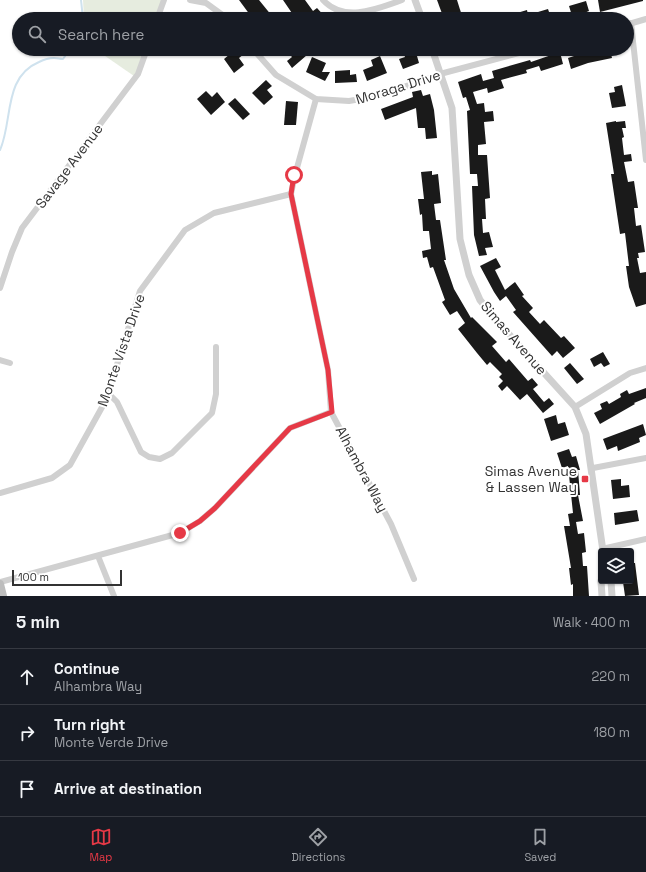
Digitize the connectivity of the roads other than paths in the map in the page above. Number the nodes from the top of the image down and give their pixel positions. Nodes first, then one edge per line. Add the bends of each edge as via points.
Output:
1 (164, 0) edge
2 (190, 0) edge
3 (323, 0) edge
4 (402, 0) edge
5 (415, 0) edge
6 (160, 12) edge
7 (218, 12) edge
8 (348, 12) edge
9 (359, 12) edge
10 (419, 12) edge
11 (646, 19) edge
12 (634, 23) edge
13 (144, 56) edge
14 (260, 56) edge
15 (434, 56) edge
16 (508, 56) edge
17 (633, 56) edge
18 (440, 74) junction
19 (316, 99) junction
20 (646, 160) edge
21 (291, 194) junction
22 (0, 288) edge
23 (216, 347) dead end
24 (0, 360) edge
25 (10, 363) dead end
26 (646, 368) edge
27 (108, 393) junction
28 (575, 407) junction
29 (332, 412) junction
30 (646, 458) edge
31 (593, 468) junction
32 (0, 493) edge
33 (646, 538) edge
34 (603, 548) edge
35 (610, 548) edge
36 (98, 556) junction
37 (414, 579) dead end
38 (0, 583) edge
39 (601, 584) edge
40 (611, 584) edge
41 (3, 596) edge
42 (114, 596) edge
43 (602, 596) edge
44 (612, 596) edge

1 - 6 street
2 - 7 street via 206,3
3 - 8 street via 336,10
4 - 9 street
5 - 10 street
11 - 12 street
13 - 22 street, Savage Avenue via 138,74 22,228
14 - 19 street, Moraga Drive via 276,75
15 - 18 street, Simas Avenue
16 - 18 street, Moraga Drive
17 - 20 street
18 - 19 street, Moraga Drive via 378,96 349,101
18 - 28 street, Simas Avenue via 452,108 460,239 469,275 480,300 496,320
19 - 21 street, Alhambra Way
21 - 27 street, Monte Vista Drive via 214,213 185,230 140,291
21 - 29 street, Alhambra Way via 328,370
23 - 27 street via 216,394 212,413 172,453 160,459 150,458 141,452 117,402
24 - 25 street
26 - 28 street via 630,373
27 - 32 street, Monte Vista Drive via 70,465 52,478
28 - 31 street, Simas Avenue via 586,434
29 - 36 street via 290,428 200,521 180,533
29 - 37 street, Alhambra Way via 390,524
30 - 31 street
31 - 34 street, Simas Avenue
33 - 35 street
36 - 38 street
36 - 42 street
38 - 41 main road
39 - 43 street
40 - 44 street

